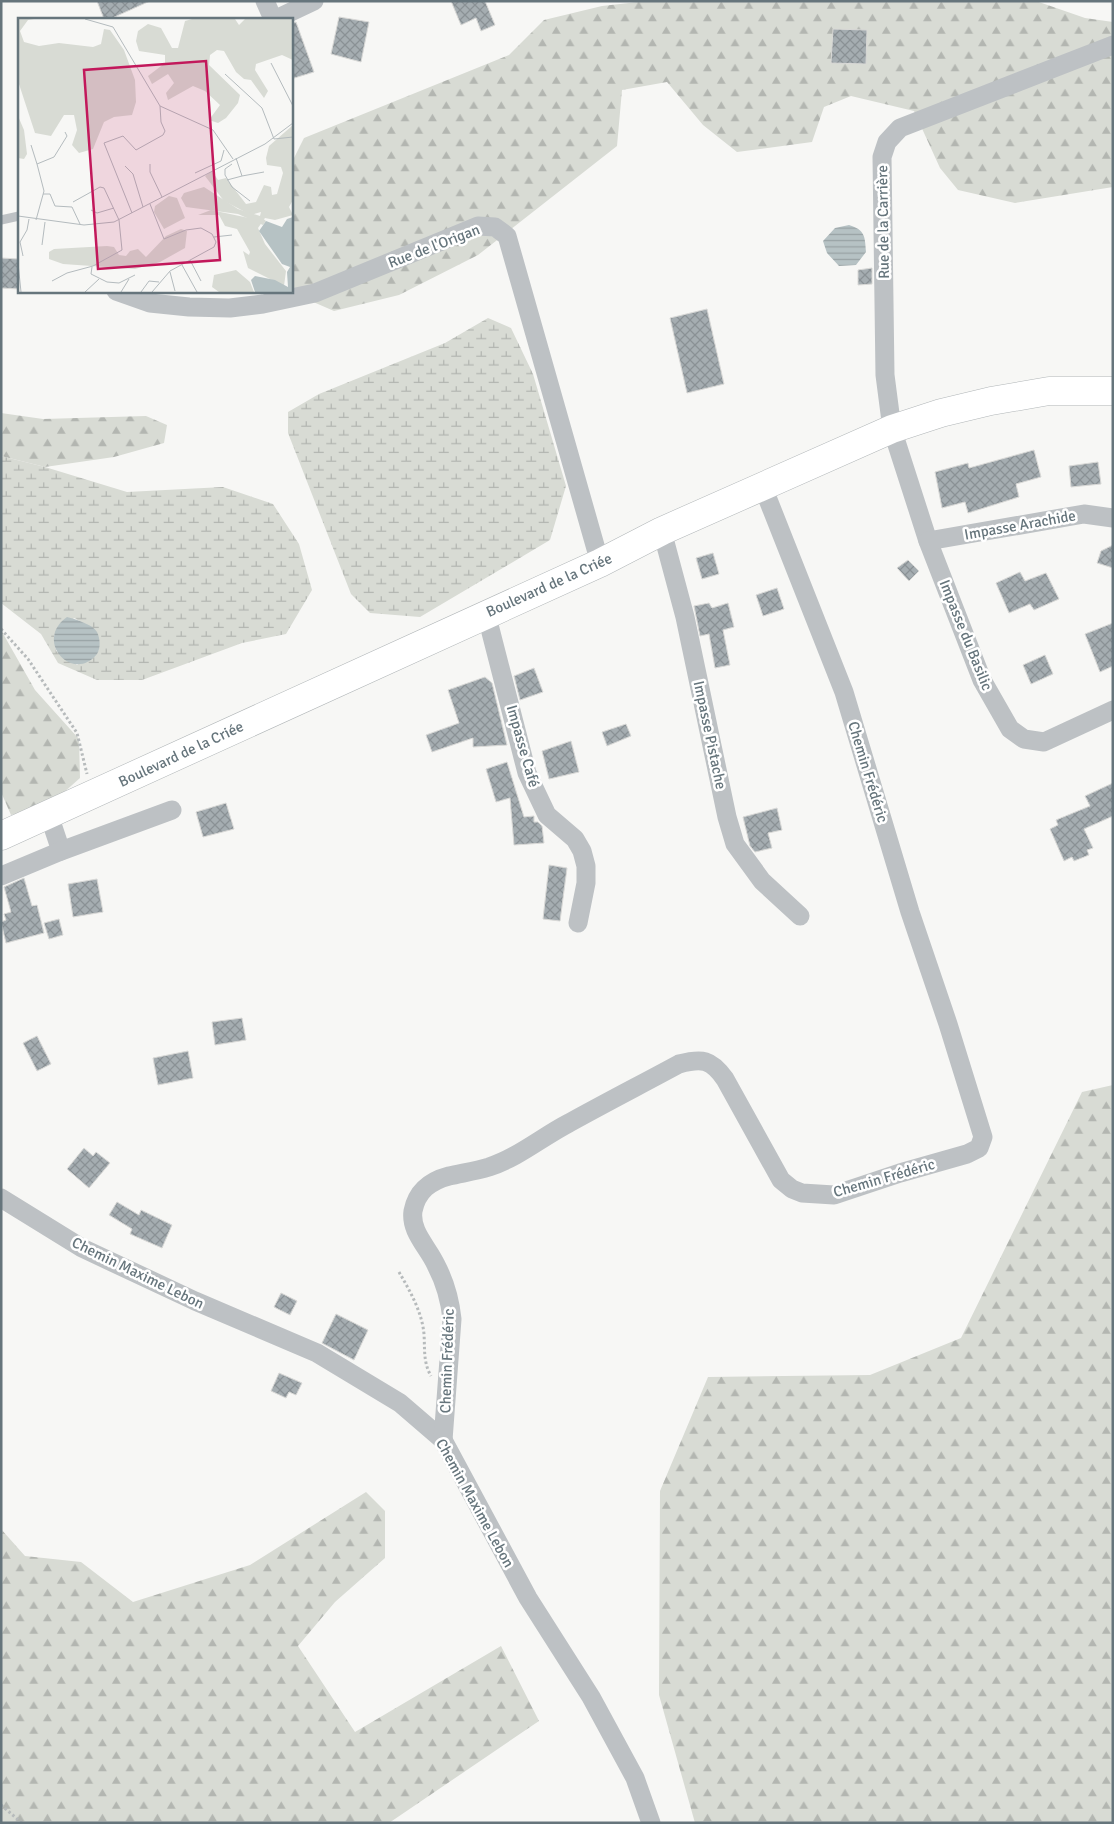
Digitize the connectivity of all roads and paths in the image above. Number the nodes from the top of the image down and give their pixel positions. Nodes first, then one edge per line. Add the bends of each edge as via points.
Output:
1 (265, 1) edge
2 (314, 1) edge
3 (274, 18) edge
4 (277, 18) edge
5 (1113, 45) edge
6 (18, 216) edge
7 (1, 220) edge
8 (119, 292) edge
9 (1113, 391) edge
10 (892, 430) junction
11 (763, 487) junction
12 (1113, 518) edge
13 (662, 531) junction
14 (928, 541) junction
15 (600, 563) junction
16 (486, 613) junction
17 (1, 629) edge
18 (1113, 710) edge
19 (91, 796) junction
20 (172, 810) dead end
21 (49, 815) junction
22 (1, 836) edge
23 (61, 851) junction
24 (1, 876) edge
25 (800, 916) dead end
26 (578, 923) dead end
27 (1, 1198) edge
28 (399, 1272) dead end
29 (446, 1405) junction
30 (443, 1440) junction
31 (1, 1805) edge
32 (22, 1823) edge
33 (651, 1823) edge

1 - 3 street
2 - 4 street
5 - 10 street, Rue de la Carrière via 900,128 887,142 882,157 884,356
6 - 7 lane
8 - 15 street, Rue de l'Origan via 150,303 189,307 230,308 263,304 315,293 478,226 494,227 507,236
9 - 10 main road, Boulevard de la Criée via 1039,392 941,413
10 - 11 main road, Boulevard de la Criée
10 - 14 street, Impasse du Basilic
11 - 13 main road, Boulevard de la Criée
11 - 29 street, Chemin Frédéric via 844,692 910,912 982,1130 982,1142 967,1154 852,1190 834,1194 802,1193 781,1180 716,1067 696,1060 679,1064 506,1160 438,1179 421,1192 413,1213 415,1231 436,1265 450,1301 452,1319
12 - 14 street, Impasse Arachide via 1084,514
13 - 15 main road, Boulevard de la Criée
13 - 25 street, Impasse Pistache via 685,617 735,844 762,882
14 - 18 street, Impasse du Basilic via 982,680 1010,729 1024,739 1044,742
15 - 16 main road, Boulevard de la Criée
16 - 19 main road, Boulevard de la Criée
16 - 26 street, Impasse Café via 527,773 547,815 574,839 582,851 586,883
17 - 19 path via 28,659 77,733
19 - 21 main road, Boulevard de la Criée
20 - 23 street
21 - 22 main road, Boulevard de la Criée
21 - 23 street
23 - 24 street
27 - 30 street, Chemin Maxime Lebon via 82,1248 317,1354 400,1403
28 - 29 path via 421,1320 427,1369
29 - 30 street, Chemin Frédéric
30 - 33 street, Chemin Maxime Lebon via 528,1598 591,1696 635,1778
31 - 32 path

